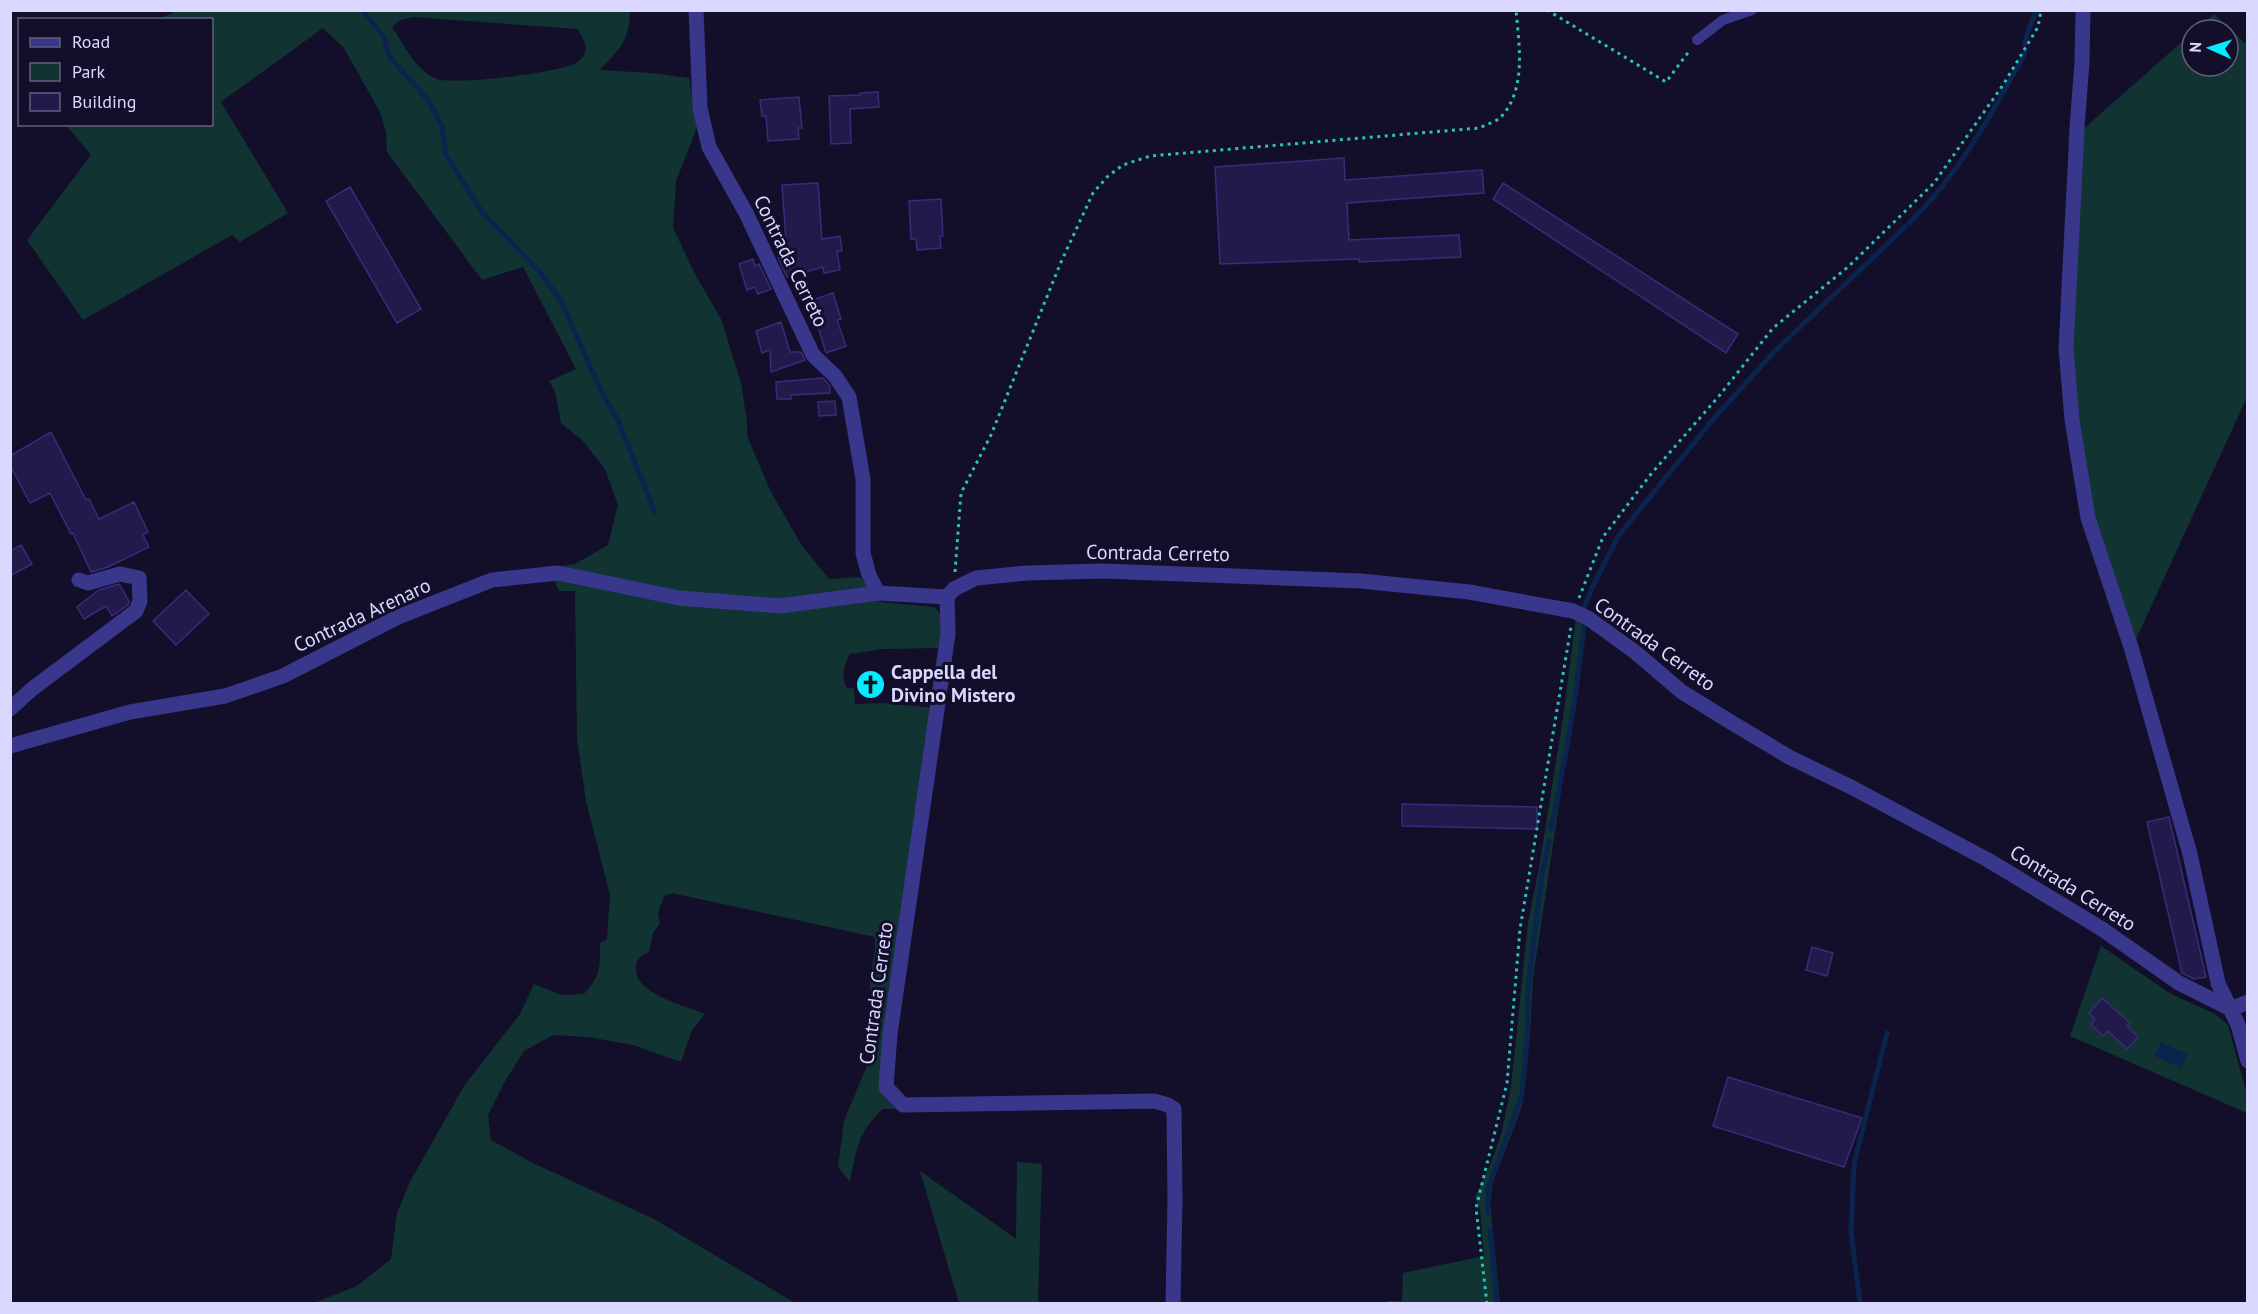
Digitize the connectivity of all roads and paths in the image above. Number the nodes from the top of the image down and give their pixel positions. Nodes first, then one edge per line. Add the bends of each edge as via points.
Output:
1 (696, 10) edge
2 (1516, 10) edge
3 (1547, 10) edge
4 (1752, 10) edge
5 (2041, 10) edge
6 (2083, 10) edge
7 (1697, 40) joint
8 (79, 580) dead end
9 (878, 593) junction
10 (951, 593) junction
11 (1574, 611) junction
12 (10, 709) edge
13 (10, 746) edge
14 (2247, 1002) edge
15 (2231, 1009) junction
16 (2247, 1061) edge
17 (1173, 1304) edge
18 (1487, 1304) edge

1 - 9 street, Contrada Cerreto via 700,108 709,147 746,213 813,354 849,397 863,479 863,553
2 - 10 path via 1520,74 1499,118 1479,128 1150,156 1123,165 1108,176 1093,193 1061,262 991,435 961,493
3 - 7 path via 1666,82
4 - 7 lane via 1723,20
5 - 11 path via 2038,27 2003,85 1934,183 1848,267 1773,328 1651,474 1603,537
6 - 15 street via 2066,348 2072,420 2088,518 2131,647 2190,854 2218,983
8 - 12 street via 88,583 120,574 139,578 140,601 136,611
9 - 10 street, Contrada Cerreto
9 - 13 street, Contrada Arenaro via 780,606 679,598 558,573 492,580 398,616 283,676 244,690 130,712
10 - 11 street, Contrada Cerreto via 976,578 1103,572 1361,581 1469,592
10 - 17 street, Contrada Cerreto via 886,1087 903,1105 1154,1101 1168,1105 1174,1110
11 - 15 street, Contrada Cerreto via 1635,652 1682,692 1743,730 1988,860 2102,929 2179,983
11 - 18 path via 1520,929 1507,1083 1476,1208
14 - 15 street
15 - 16 street

